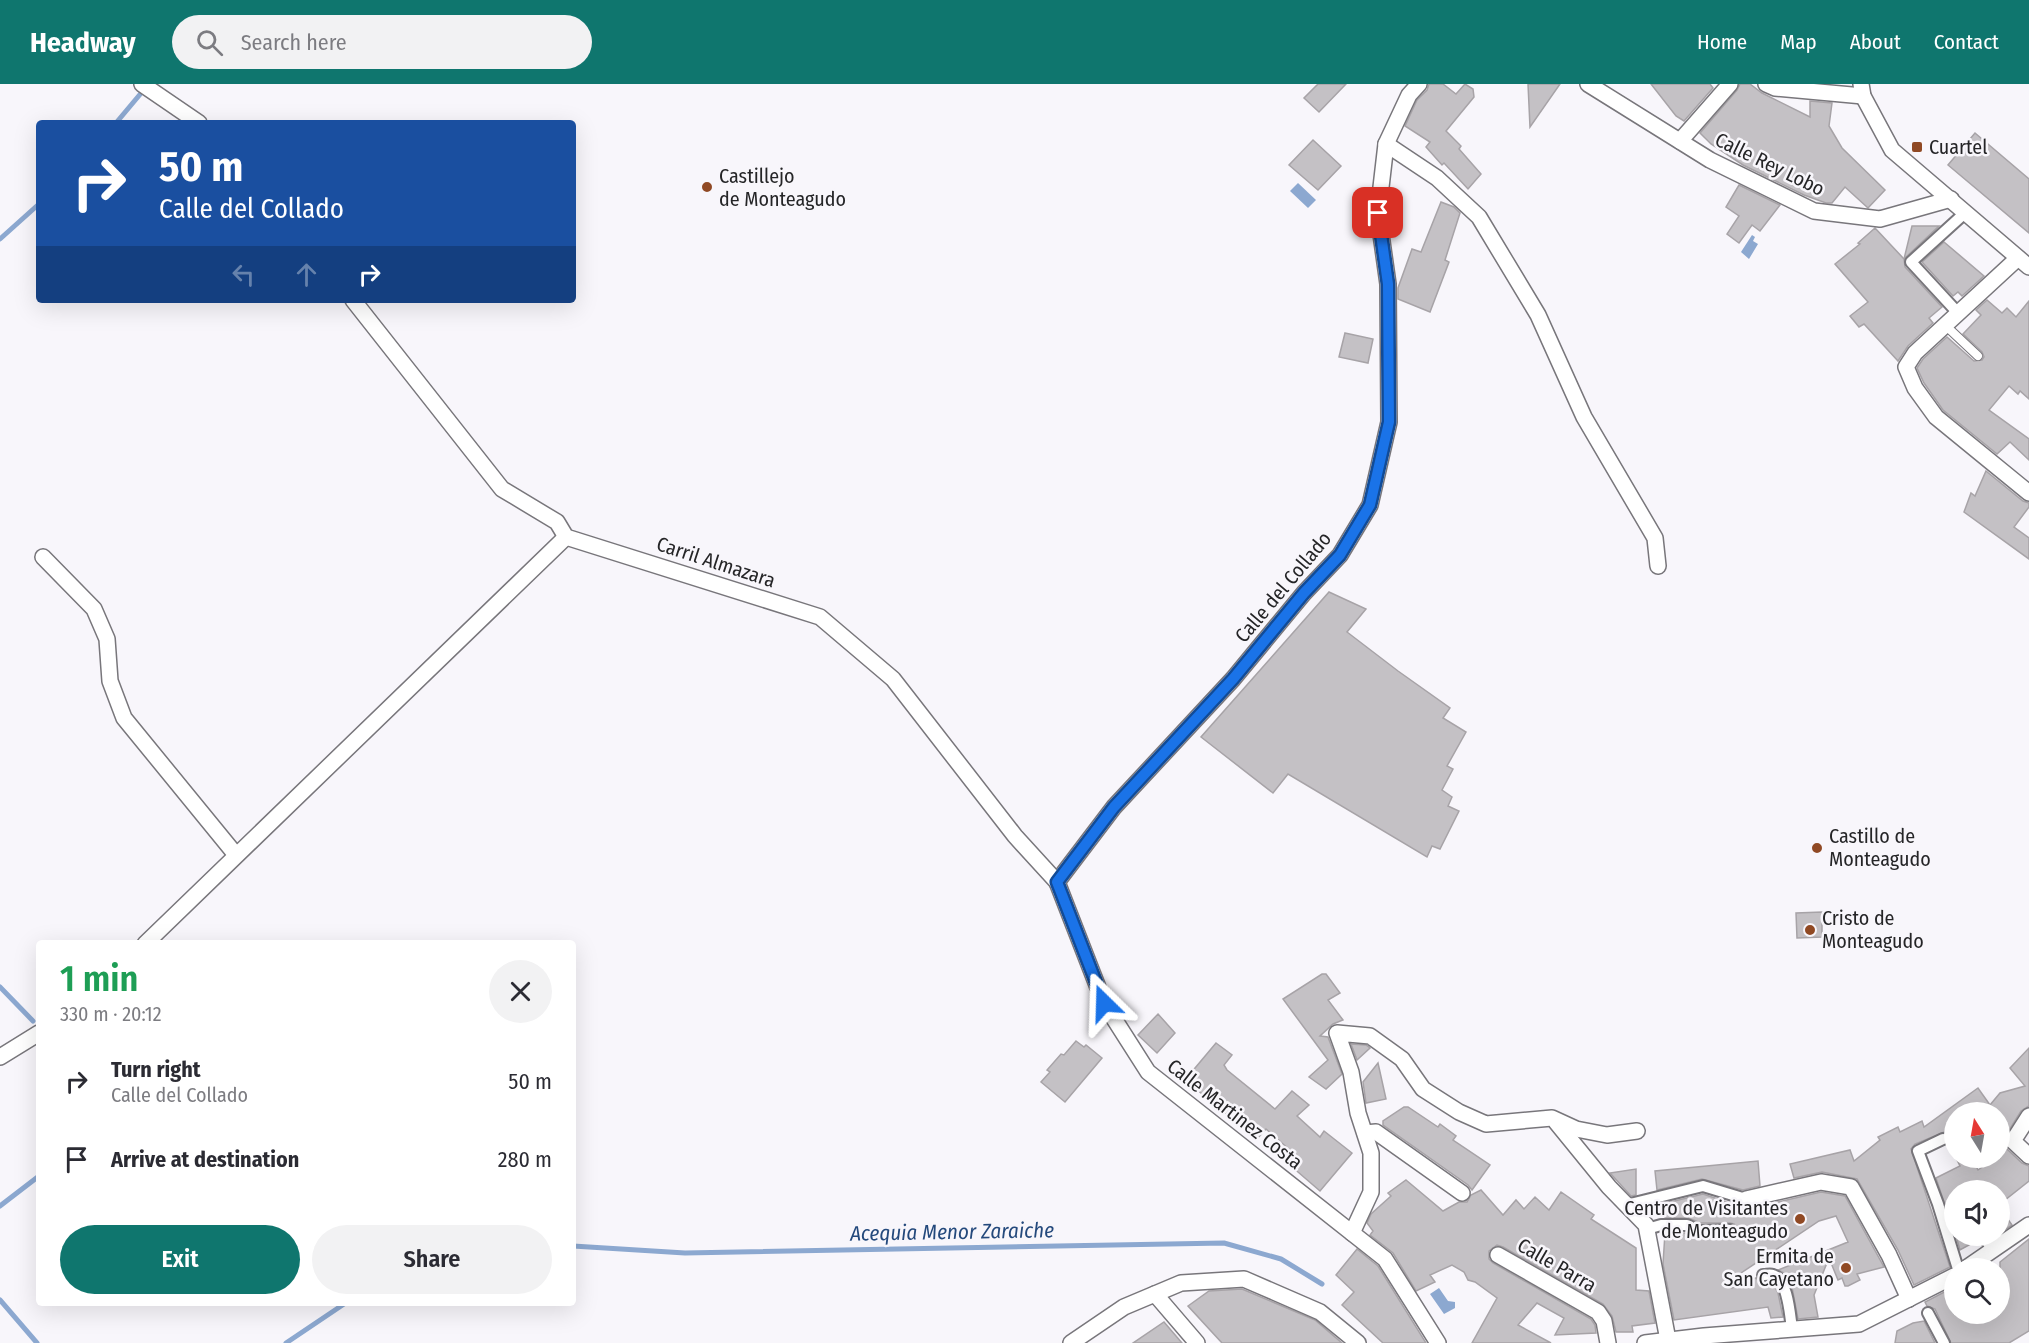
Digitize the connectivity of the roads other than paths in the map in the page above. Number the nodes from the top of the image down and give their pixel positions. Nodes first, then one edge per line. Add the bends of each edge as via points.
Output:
1 (142, 84) edge
2 (1419, 84) edge
3 (1588, 84) edge
4 (1730, 84) edge
5 (1766, 84) edge
6 (1862, 90) edge
7 (195, 120) edge
8 (1680, 141) junction
9 (1386, 144) junction
10 (1951, 199) junction
11 (1966, 212) junction
12 (2023, 262) edge
13 (355, 303) edge
14 (1958, 314) junction
15 (1945, 325) junction
16 (1978, 356) dead end
17 (2029, 493) edge
18 (566, 537) junction
19 (43, 557) dead end
20 (1658, 566) dead end
21 (236, 855) junction
22 (1057, 882) junction
23 (149, 940) edge
24 (36, 1035) edge
25 (0, 1057) edge
26 (2029, 1116) edge
27 (1552, 1118) junction
28 (1637, 1131) dead end
29 (1365, 1133) junction
30 (1943, 1139) dead end
31 (2029, 1156) edge
32 (1462, 1193) dead end
33 (1746, 1199) joint
34 (1626, 1205) junction
35 (2029, 1217) edge
36 (1647, 1229) junction
37 (2024, 1229) edge
38 (1730, 1230) dead end
39 (1352, 1233) junction
40 (1990, 1246) edge
41 (1992, 1250) junction
42 (1498, 1255) dead end
43 (1955, 1258) edge
44 (1981, 1258) edge
45 (1763, 1275) dead end
46 (1944, 1281) edge
47 (1155, 1294) junction
48 (1909, 1299) junction
49 (1928, 1313) dead end
50 (1792, 1329) junction
51 (1668, 1340) junction
52 (1071, 1343) edge
53 (1197, 1343) edge
54 (1358, 1343) edge
55 (1438, 1343) edge
56 (1608, 1343) edge
57 (1645, 1343) edge
58 (1944, 1343) edge

1 - 7 street
2 - 9 street, Calle del Collado via 1409,95
3 - 8 street, Calle Rey Lobo
4 - 8 street
5 - 6 street via 1775,88
6 - 10 street via 1892,150
8 - 10 street, Calle Rey Lobo via 1814,211 1880,219
9 - 20 street via 1437,178 1479,217 1538,315 1584,417 1655,538
9 - 22 street, Calle del Collado via 1378,213 1388,284 1389,422 1370,505 1340,555 1233,679 1114,807
10 - 11 street
11 - 12 street
11 - 14 street via 1911,262
12 - 14 street
13 - 18 street via 502,489 557,522
14 - 15 street
15 - 16 lane
15 - 17 street via 1910,360 1906,367 1912,382 1936,417
18 - 21 street
18 - 22 street, Carril Almazara via 820,616 893,679 1015,836
19 - 21 street via 94,609 107,639 110,681 124,718
21 - 23 street
22 - 39 street, Calle Martinez Costa via 1104,1003 1148,1072
24 - 25 street
26 - 31 street via 2013,1140
27 - 28 street via 1576,1130 1607,1135
27 - 29 street via 1486,1124 1423,1089 1402,1059 1370,1036 1337,1033
27 - 34 street
29 - 32 street via 1376,1132
29 - 39 street via 1371,1153 1371,1192
30 - 43 street via 1918,1151
33 - 34 street via 1703,1186
33 - 48 street via 1821,1182 1851,1186 1890,1255
34 - 36 street
35 - 37 street
36 - 38 street via 1687,1225 1699,1231
36 - 51 street
37 - 41 street
39 - 55 street, Calle Martinez Costa via 1385,1259
40 - 41 street
41 - 44 street
42 - 56 street, Calle Parra via 1598,1312
45 - 50 street via 1774,1275 1785,1287
46 - 48 street
47 - 52 street via 1124,1307
47 - 53 street
47 - 54 street via 1181,1283 1244,1279 1320,1312
48 - 50 street via 1859,1324
49 - 58 street
50 - 51 street
51 - 57 street

